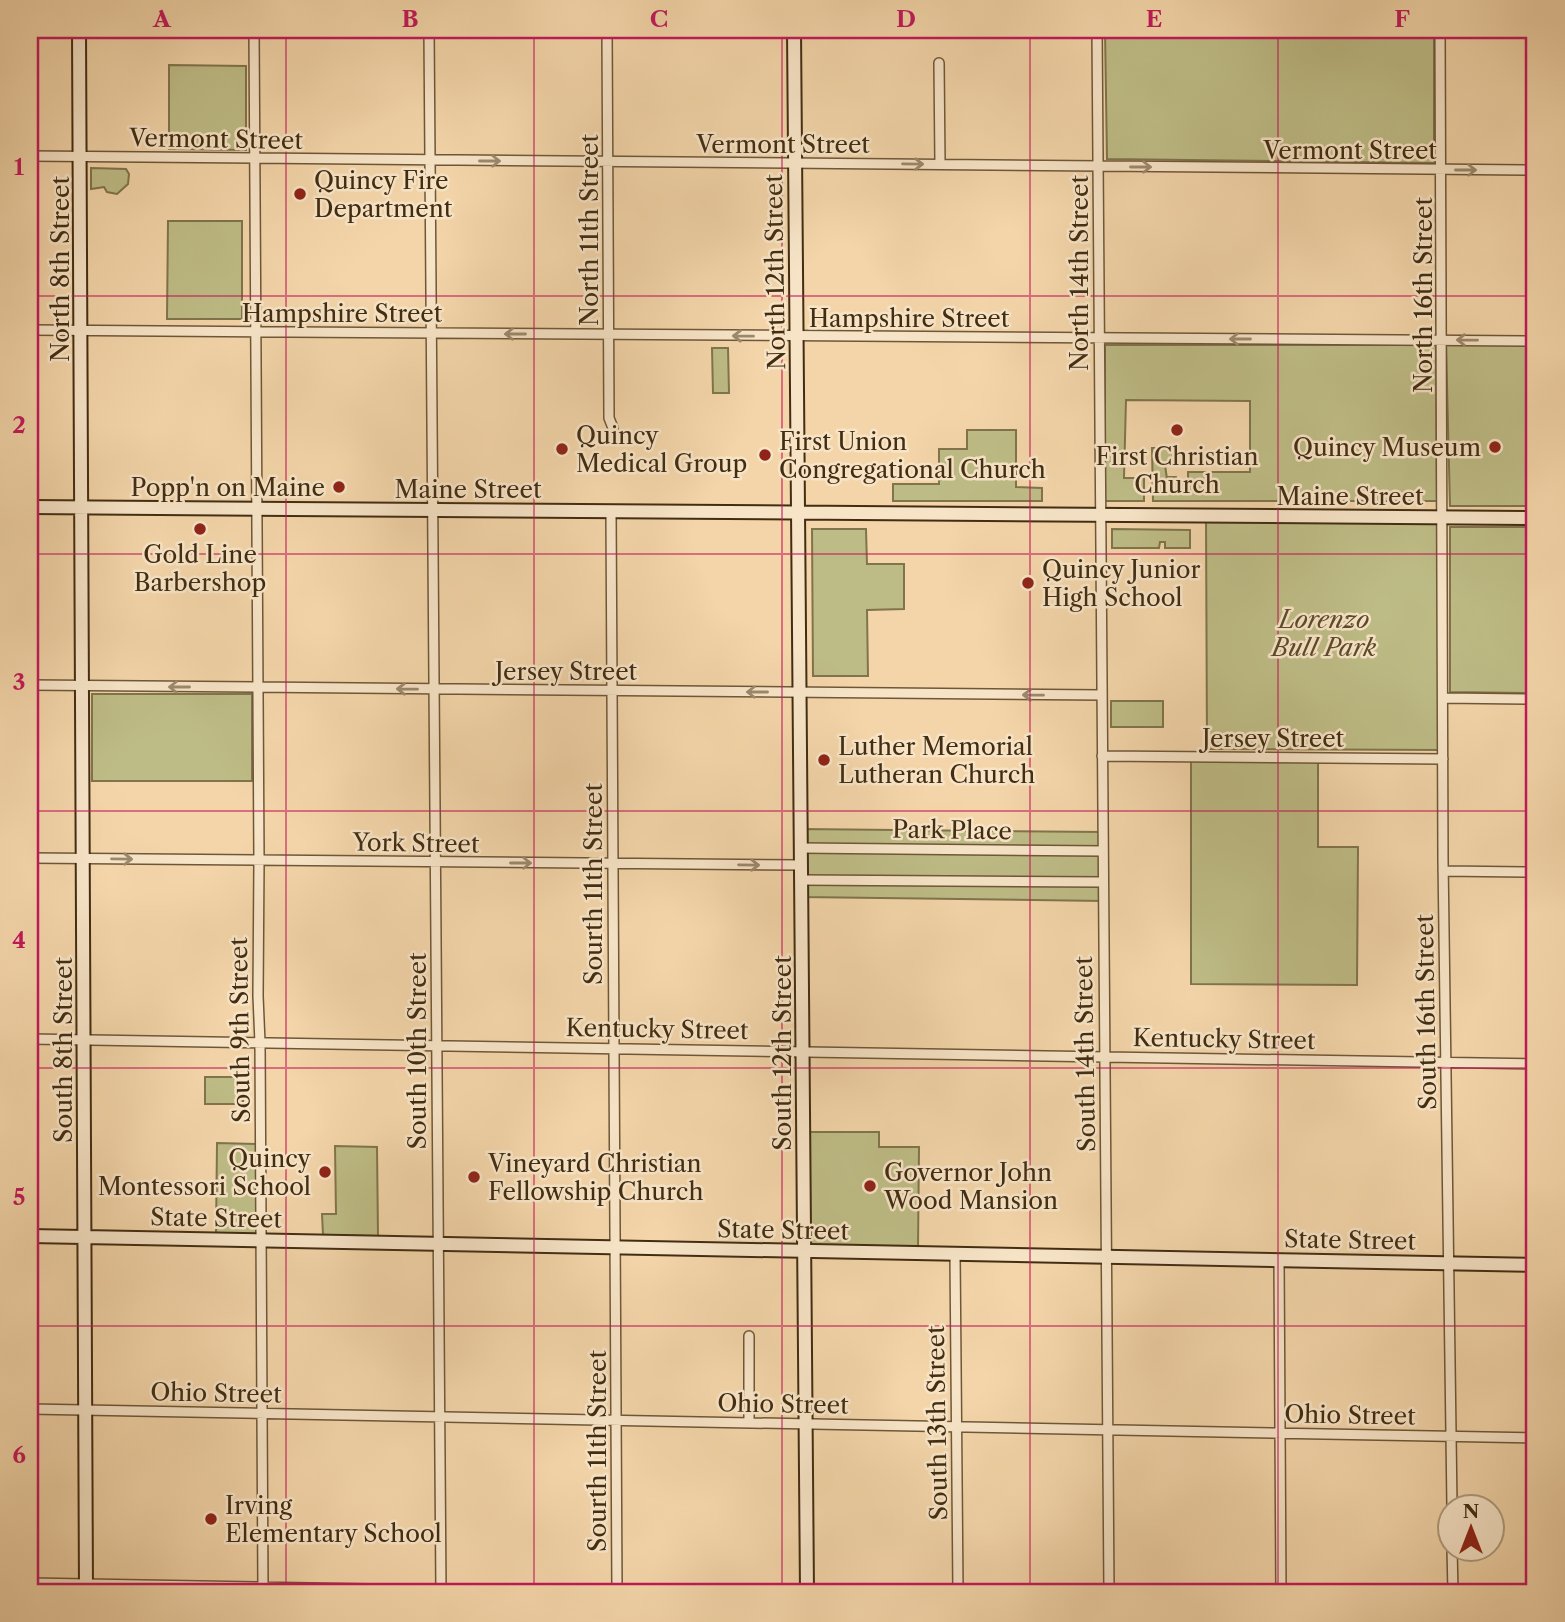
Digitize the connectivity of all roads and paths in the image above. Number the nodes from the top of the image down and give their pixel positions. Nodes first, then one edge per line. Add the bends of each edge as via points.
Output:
1 (79, 30) edge
2 (254, 30) edge
3 (429, 30) edge
4 (607, 30) edge
5 (794, 30) edge
6 (1097, 30) edge
7 (1440, 30) edge
8 (939, 63) dead end
9 (30, 156) edge
10 (80, 157) junction
11 (255, 159) junction
12 (430, 160) junction
13 (608, 162) junction
14 (795, 163) junction
15 (940, 164) junction
16 (1098, 167) junction
17 (1442, 170) junction
18 (1535, 170) edge
19 (30, 330) edge
20 (81, 331) junction
21 (256, 332) junction
22 (431, 333) junction
23 (609, 335) junction
24 (797, 336) junction
25 (1098, 339) junction
26 (1442, 340) junction
27 (1535, 341) edge
28 (614, 428) dead end
29 (30, 507) edge
30 (82, 507) junction
31 (257, 509) junction
32 (433, 510) junction
33 (611, 511) junction
34 (798, 513) junction
35 (1101, 515) junction
36 (1442, 518) junction
37 (1535, 519) edge
38 (30, 685) edge
39 (82, 686) junction
40 (257, 688) junction
41 (434, 689) junction
42 (612, 691) junction
43 (800, 692) junction
44 (1101, 695) junction
45 (1443, 698) junction
46 (1535, 699) edge
47 (1102, 756) junction
48 (1443, 759) junction
49 (801, 848) junction
50 (1103, 851) junction
51 (30, 858) edge
52 (83, 858) junction
53 (259, 861) junction
54 (435, 862) junction
55 (613, 864) junction
56 (801, 865) junction
57 (1443, 871) junction
58 (1535, 872) edge
59 (801, 880) junction
60 (1103, 883) junction
61 (30, 1040) edge
62 (84, 1040) junction
63 (260, 1043) junction
64 (436, 1045) junction
65 (613, 1047) junction
66 (803, 1051) junction
67 (1104, 1056) junction
68 (1447, 1062) junction
69 (1535, 1064) edge
70 (30, 1236) edge
71 (84, 1237) junction
72 (261, 1240) junction
73 (438, 1244) junction
74 (615, 1247) junction
75 (804, 1251) junction
76 (955, 1254) junction
77 (1106, 1257) junction
78 (1279, 1260) junction
79 (1448, 1263) junction
80 (1535, 1265) edge
81 (749, 1336) dead end
82 (30, 1409) edge
83 (85, 1410) junction
84 (262, 1413) junction
85 (439, 1417) junction
86 (615, 1420) junction
87 (749, 1423) junction
88 (806, 1424) junction
89 (957, 1427) junction
90 (1108, 1430) junction
91 (1279, 1433) junction
92 (1451, 1436) junction
93 (1535, 1438) edge
94 (1452, 1492) edge
95 (1452, 1562) edge
96 (30, 1583) edge
97 (86, 1588) edge
98 (263, 1590) edge
99 (441, 1591) edge
100 (533, 1592) edge
101 (617, 1592) edge
102 (807, 1592) edge
103 (958, 1592) edge
104 (1109, 1592) edge
105 (1281, 1592) edge
106 (1453, 1592) edge

1 - 10 street, North 8th Street
2 - 11 street, South 9th Street
3 - 12 street, South 10th Street
4 - 13 street, North 11th Street
5 - 14 street, North 12th Street
6 - 16 street, North 14th Street
7 - 17 street, North 16th Street
8 - 15 street
9 - 10 street, Vermont Street
10 - 11 street, Vermont Street
10 - 20 street, North 8th Street
11 - 12 street, Vermont Street
11 - 21 street, South 9th Street
12 -> 13 street, Vermont Street
12 - 22 street, South 10th Street
13 - 14 street, Vermont Street
13 - 23 street, North 11th Street
14 -> 15 street, Vermont Street
14 - 24 street, North 12th Street
15 - 16 street, Vermont Street
16 -> 17 street, Vermont Street
16 - 25 street, North 14th Street
17 -> 18 street, Vermont Street
17 - 26 street, North 16th Street
19 - 20 street, Hampshire Street
20 - 21 street, Hampshire Street
20 - 30 street, North 8th Street
21 - 22 street, Hampshire Street
21 - 31 street, South 9th Street
23 -> 22 street, Hampshire Street
22 - 32 street, South 10th Street
24 -> 23 street, Hampshire Street
23 - 28 street, North 11th Street
24 - 25 street, Hampshire Street
24 - 34 street, North 12th Street
26 -> 25 street, Hampshire Street
25 - 35 street, North 14th Street
27 -> 26 street, Hampshire Street
26 - 36 street, North 16th Street
29 - 30 street, Maine Street
30 - 31 street, Maine Street
30 - 39 street, South 8th Street
31 - 32 street, Maine Street
31 - 40 street, South 9th Street
32 - 33 street, Maine Street
32 - 41 street, South 10th Street
33 - 34 street, Maine Street
33 - 42 street, Sourth 11th Street
34 - 35 street, Maine Street
34 - 43 street, South 12th Street
35 - 36 street, Maine Street
35 - 44 street, South 14th Street
36 - 37 street, Maine Street
36 - 45 street, South 16th Street
38 - 39 street, Jersey Street
40 -> 39 street, Jersey Street
39 - 52 street, South 8th Street
41 -> 40 street, Jersey Street
40 - 53 street, South 9th Street
41 - 42 street, Jersey Street
41 - 54 street, South 10th Street
43 -> 42 street, Jersey Street
42 - 55 street, Sourth 11th Street
44 -> 43 street, Jersey Street
43 - 49 street, South 12th Street
44 - 47 street, South 14th Street
45 - 46 street
45 - 48 street, South 16th Street
47 - 48 street, Jersey Street
47 - 50 street, South 14th Street
48 - 57 street, South 16th Street
49 - 50 street, Park Place
49 - 56 street, South 12th Street
50 - 60 street, South 14th Street
51 - 52 street, York Street
52 -> 53 street, York Street
52 - 62 street, South 8th Street
53 - 54 street, York Street
53 - 63 street, South 9th Street
54 -> 55 street, York Street
54 - 64 street, South 10th Street
55 -> 56 street, York Street
55 - 65 street, Sourth 11th Street
56 - 59 street, South 12th Street
57 - 58 street
57 - 68 street, South 16th Street
59 - 60 street, Park Place
59 - 66 street, South 12th Street
60 - 67 street, South 14th Street
61 - 62 street, Kentucky Street
62 - 63 street, Kentucky Street
62 - 71 street, South 8th Street
63 - 64 street, Kentucky Street
63 - 72 street, South 9th Street
64 - 65 street, Kentucky Street
64 - 73 street, South 10th Street
65 - 66 street, Kentucky Street
65 - 74 street, Sourth 11th Street
66 - 67 street, Kentucky Street
66 - 75 street, South 12th Street
67 - 68 street, Kentucky Street
67 - 77 street, South 14th Street
68 - 69 street, Kentucky Street
68 - 79 street, South 16th Street
70 - 71 street, State Street
71 - 72 street, State Street
71 - 83 street, South 8th Street
72 - 73 street, State Street
72 - 84 street, South 9th Street
73 - 74 street, State Street
73 - 85 street, South 10th Street
74 - 75 street, State Street
74 - 86 street, Sourth 11th Street
75 - 76 street, State Street
75 - 88 street, South 12th Street
76 - 77 street, State Street
76 - 89 street, South 13th Street
77 - 78 street, State Street
77 - 90 street, South 14th Street
78 - 79 street, State Street
78 - 91 street
79 - 80 street, State Street
79 - 92 street, South 16th Street
81 - 87 street
82 - 83 street, Ohio Street
83 - 84 street, Ohio Street
83 - 97 street, South 8th Street
84 - 85 street, Ohio Street
84 - 98 street, South 9th Street
85 - 86 street, Ohio Street
85 - 99 street, South 10th Street
86 - 87 street, Ohio Street
86 - 101 street, Sourth 11th Street
87 - 88 street, Ohio Street
88 - 89 street, Ohio Street
88 - 102 street, South 12th Street
89 - 90 street, Ohio Street
89 - 103 street, South 13th Street
90 - 91 street, Ohio Street
90 - 104 street, South 14th Street
91 - 92 street, Ohio Street
91 - 105 street
92 - 93 street, Ohio Street
92 - 94 street, South 16th Street
95 - 106 street
96 - 97 street
97 - 98 street
98 - 99 street
99 - 100 street

